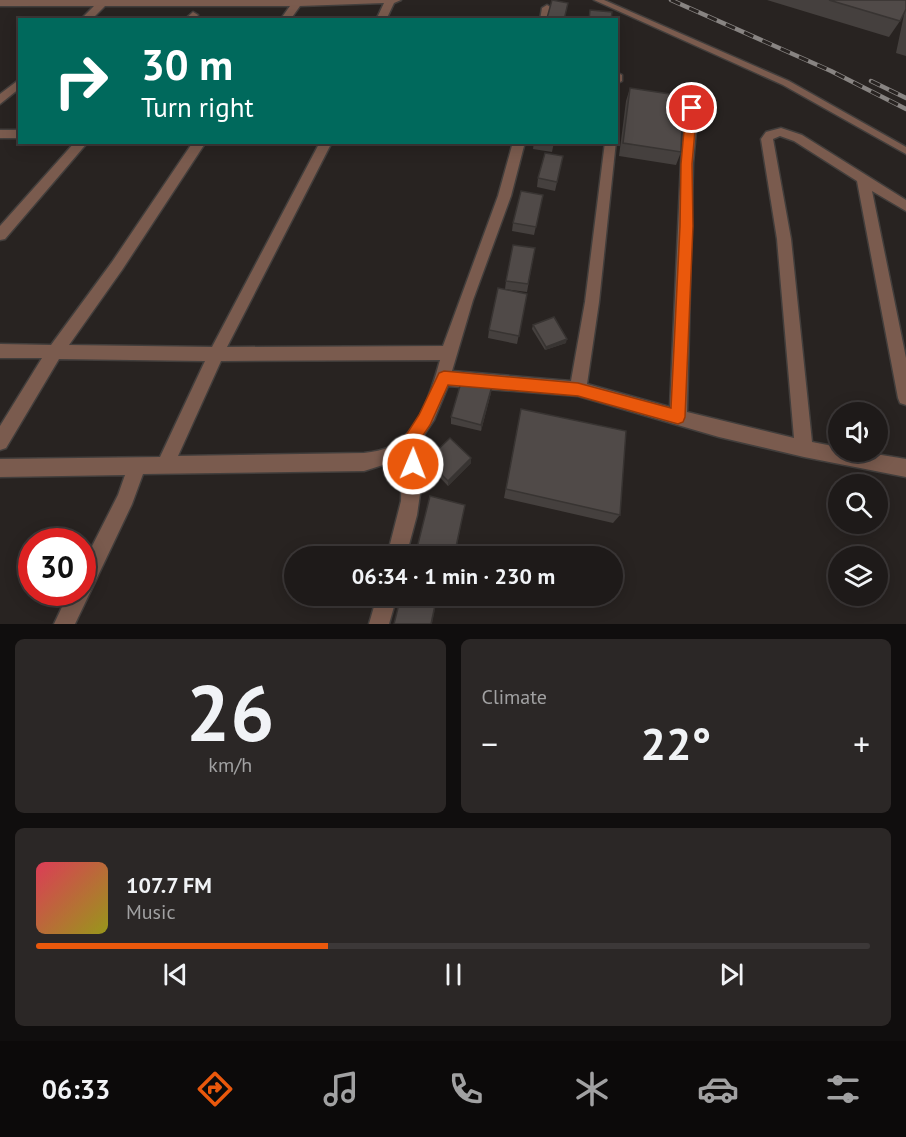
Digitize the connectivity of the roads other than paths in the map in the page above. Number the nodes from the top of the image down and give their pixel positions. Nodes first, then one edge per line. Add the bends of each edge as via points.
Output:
1 (3, 0) edge
2 (390, 0) edge
3 (396, 0) edge
4 (598, 0) edge
5 (286, 2) edge
6 (102, 3) junction
7 (297, 3) junction
8 (547, 8) edge
9 (87, 18) edge
10 (286, 18) edge
11 (382, 18) edge
12 (545, 18) edge
13 (18, 84) edge
14 (0, 100) edge
15 (692, 108) dead end
16 (0, 134) edge
17 (18, 134) edge
18 (80, 144) edge
19 (199, 144) edge
20 (325, 144) edge
21 (518, 144) edge
22 (611, 144) edge
23 (906, 151) edge
24 (863, 179) junction
25 (906, 206) edge
26 (0, 235) edge
27 (0, 351) edge
28 (55, 352) junction
29 (449, 353) junction
30 (216, 354) junction
31 (444, 378) junction
32 (578, 389) junction
33 (906, 398) edge
34 (678, 417) junction
35 (0, 442) edge
36 (407, 446) junction
37 (804, 449) junction
38 (165, 466) junction
39 (136, 467) junction
40 (0, 468) edge
41 (906, 468) edge
42 (399, 546) edge
43 (96, 559) edge
44 (73, 606) edge
45 (384, 606) edge
46 (64, 624) edge
47 (379, 624) edge

1 - 6 street via 0,3
2 - 3 street
2 - 7 street
2 - 11 street
4 - 23 lane via 786,83
5 - 6 street
5 - 7 street
6 - 9 street
7 - 10 street
8 - 12 street
13 - 14 street
15 - 34 street
16 - 17 street
18 - 26 street
19 - 28 street
20 - 30 street
21 - 29 street
22 - 32 street
24 - 25 street
24 - 33 street
24 - 37 street via 789,134 775,133 767,139 784,239
27 - 28 street
28 - 30 street
28 - 35 street
29 - 30 street
29 - 31 street
30 - 38 street
31 - 32 street
31 - 36 street
32 - 34 street
34 - 37 street
36 - 38 street via 364,462
36 - 42 street via 414,483
37 - 41 street
38 - 39 street
39 - 40 street
39 - 43 street via 126,498
44 - 46 street
45 - 47 street

